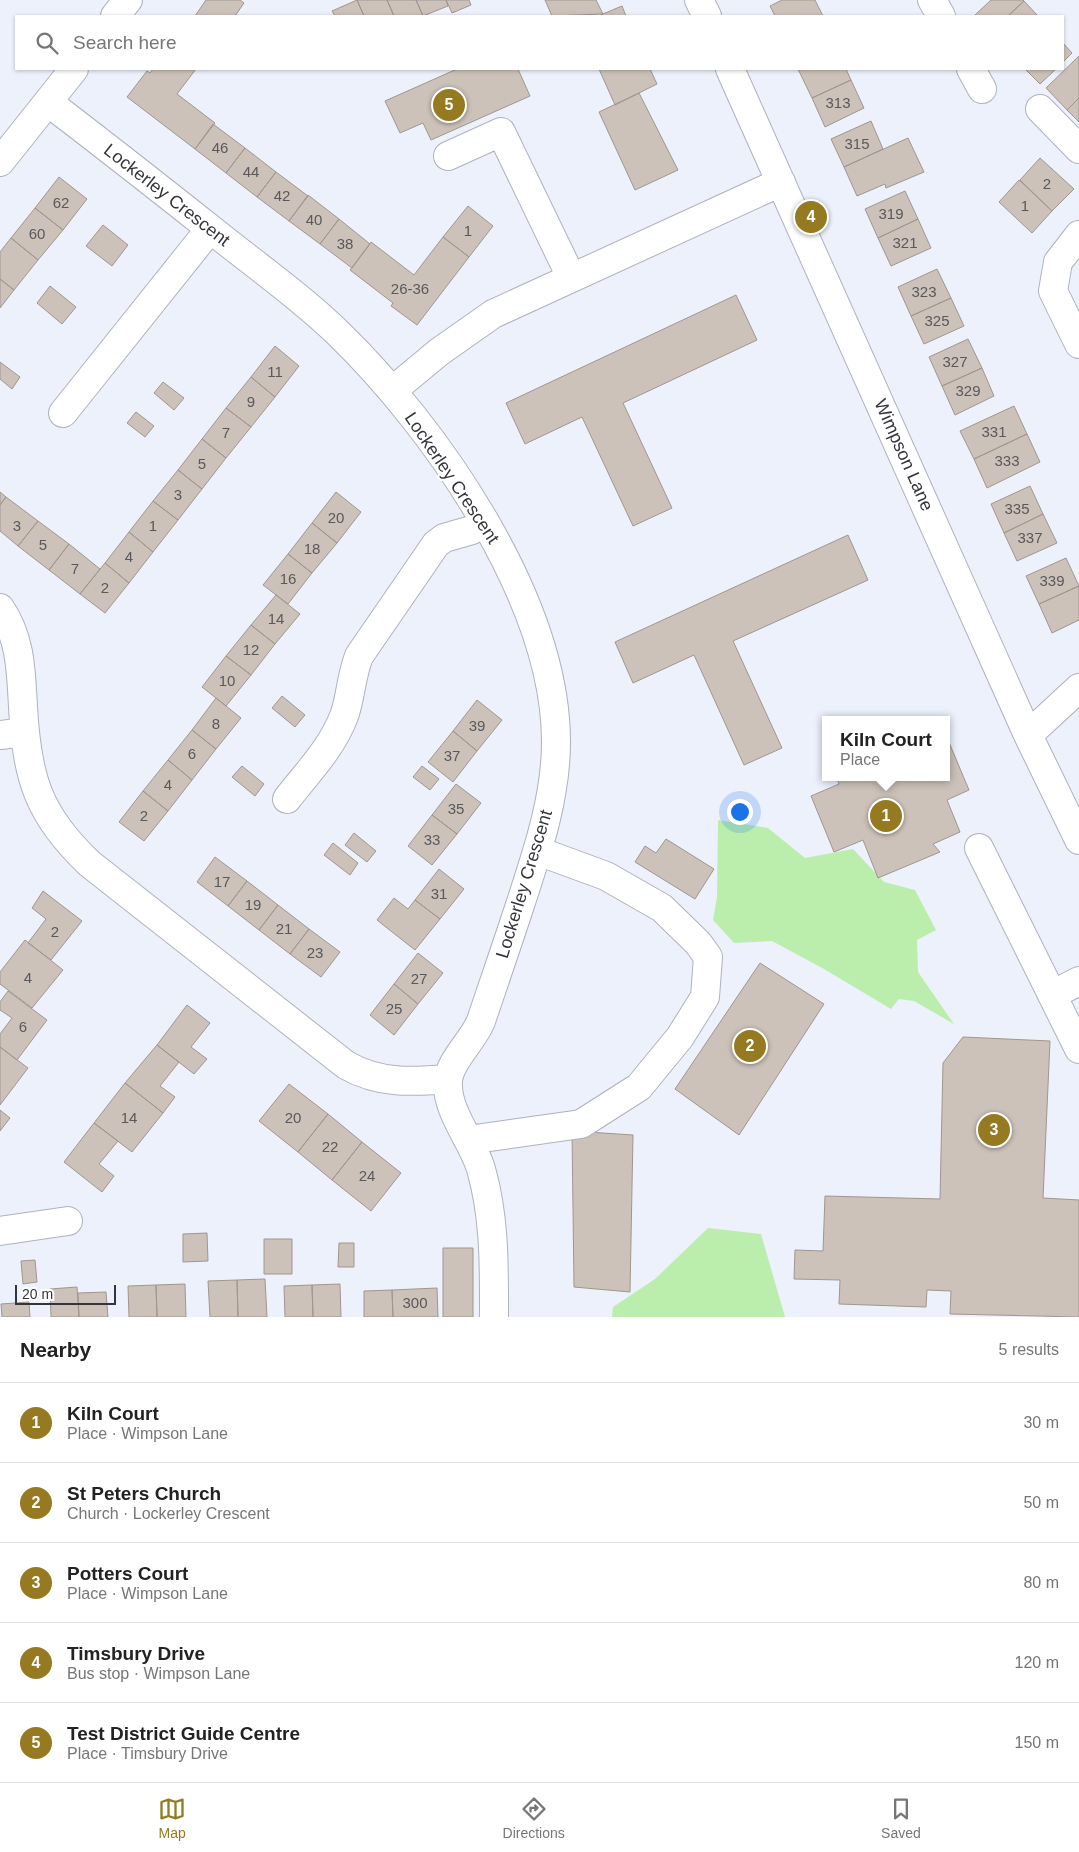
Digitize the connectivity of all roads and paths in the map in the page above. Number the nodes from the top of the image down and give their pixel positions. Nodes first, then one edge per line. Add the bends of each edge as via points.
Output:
1 (128, 0) edge
2 (932, 0) edge
3 (116, 15) edge
4 (940, 15) edge
5 (73, 70) edge
6 (730, 70) edge
7 (48, 102) junction
8 (1040, 109) dead end
9 (1079, 149) edge
10 (448, 156) dead end
11 (0, 162) edge
12 (781, 182) junction
13 (210, 229) junction
14 (1079, 236) edge
15 (571, 277) junction
16 (1079, 344) edge
17 (392, 391) junction
18 (63, 414) dead end
19 (484, 520) junction
20 (0, 608) edge
21 (1079, 688) edge
22 (12, 734) edge
23 (1028, 735) junction
24 (287, 799) dead end
25 (1079, 840) edge
26 (979, 848) dead end
27 (538, 851) junction
28 (1079, 980) edge
29 (1052, 995) junction
30 (1079, 1049) edge
31 (448, 1079) junction
32 (468, 1140) junction
33 (68, 1221) dead end
34 (0, 1231) edge
35 (494, 1317) edge

1 - 3 street
2 - 4 street
5 - 7 street
6 - 12 street, Wimpson Lane
7 - 11 street
7 - 13 street, Lockerley Crescent
8 - 9 street
10 - 15 street via 502,132
12 - 15 street
12 - 23 street, Wimpson Lane
13 - 17 street, Lockerley Crescent via 317,314
13 - 18 street
14 - 16 street via 1058,262 1053,291
15 - 17 street via 485,319
17 - 19 street, Lockerley Crescent via 425,432
19 - 24 street via 472,530 444,538 428,554 359,656 337,732
19 - 27 street, Lockerley Crescent via 529,614 549,686 555,749 552,791
20 - 22 street via 19,653
21 - 23 street
22 - 31 street via 38,798 70,845 90,864 346,1065 360,1073 397,1082
23 - 25 street, Wimpson Lane
26 - 29 street
27 - 31 street, Lockerley Crescent via 476,1034 451,1069
27 - 32 street via 606,876 662,908 708,957 705,998 680,1037 639,1087 582,1124
28 - 29 street
29 - 30 street
31 - 32 street via 454,1110
32 - 35 street via 481,1167 492,1215
33 - 34 street

